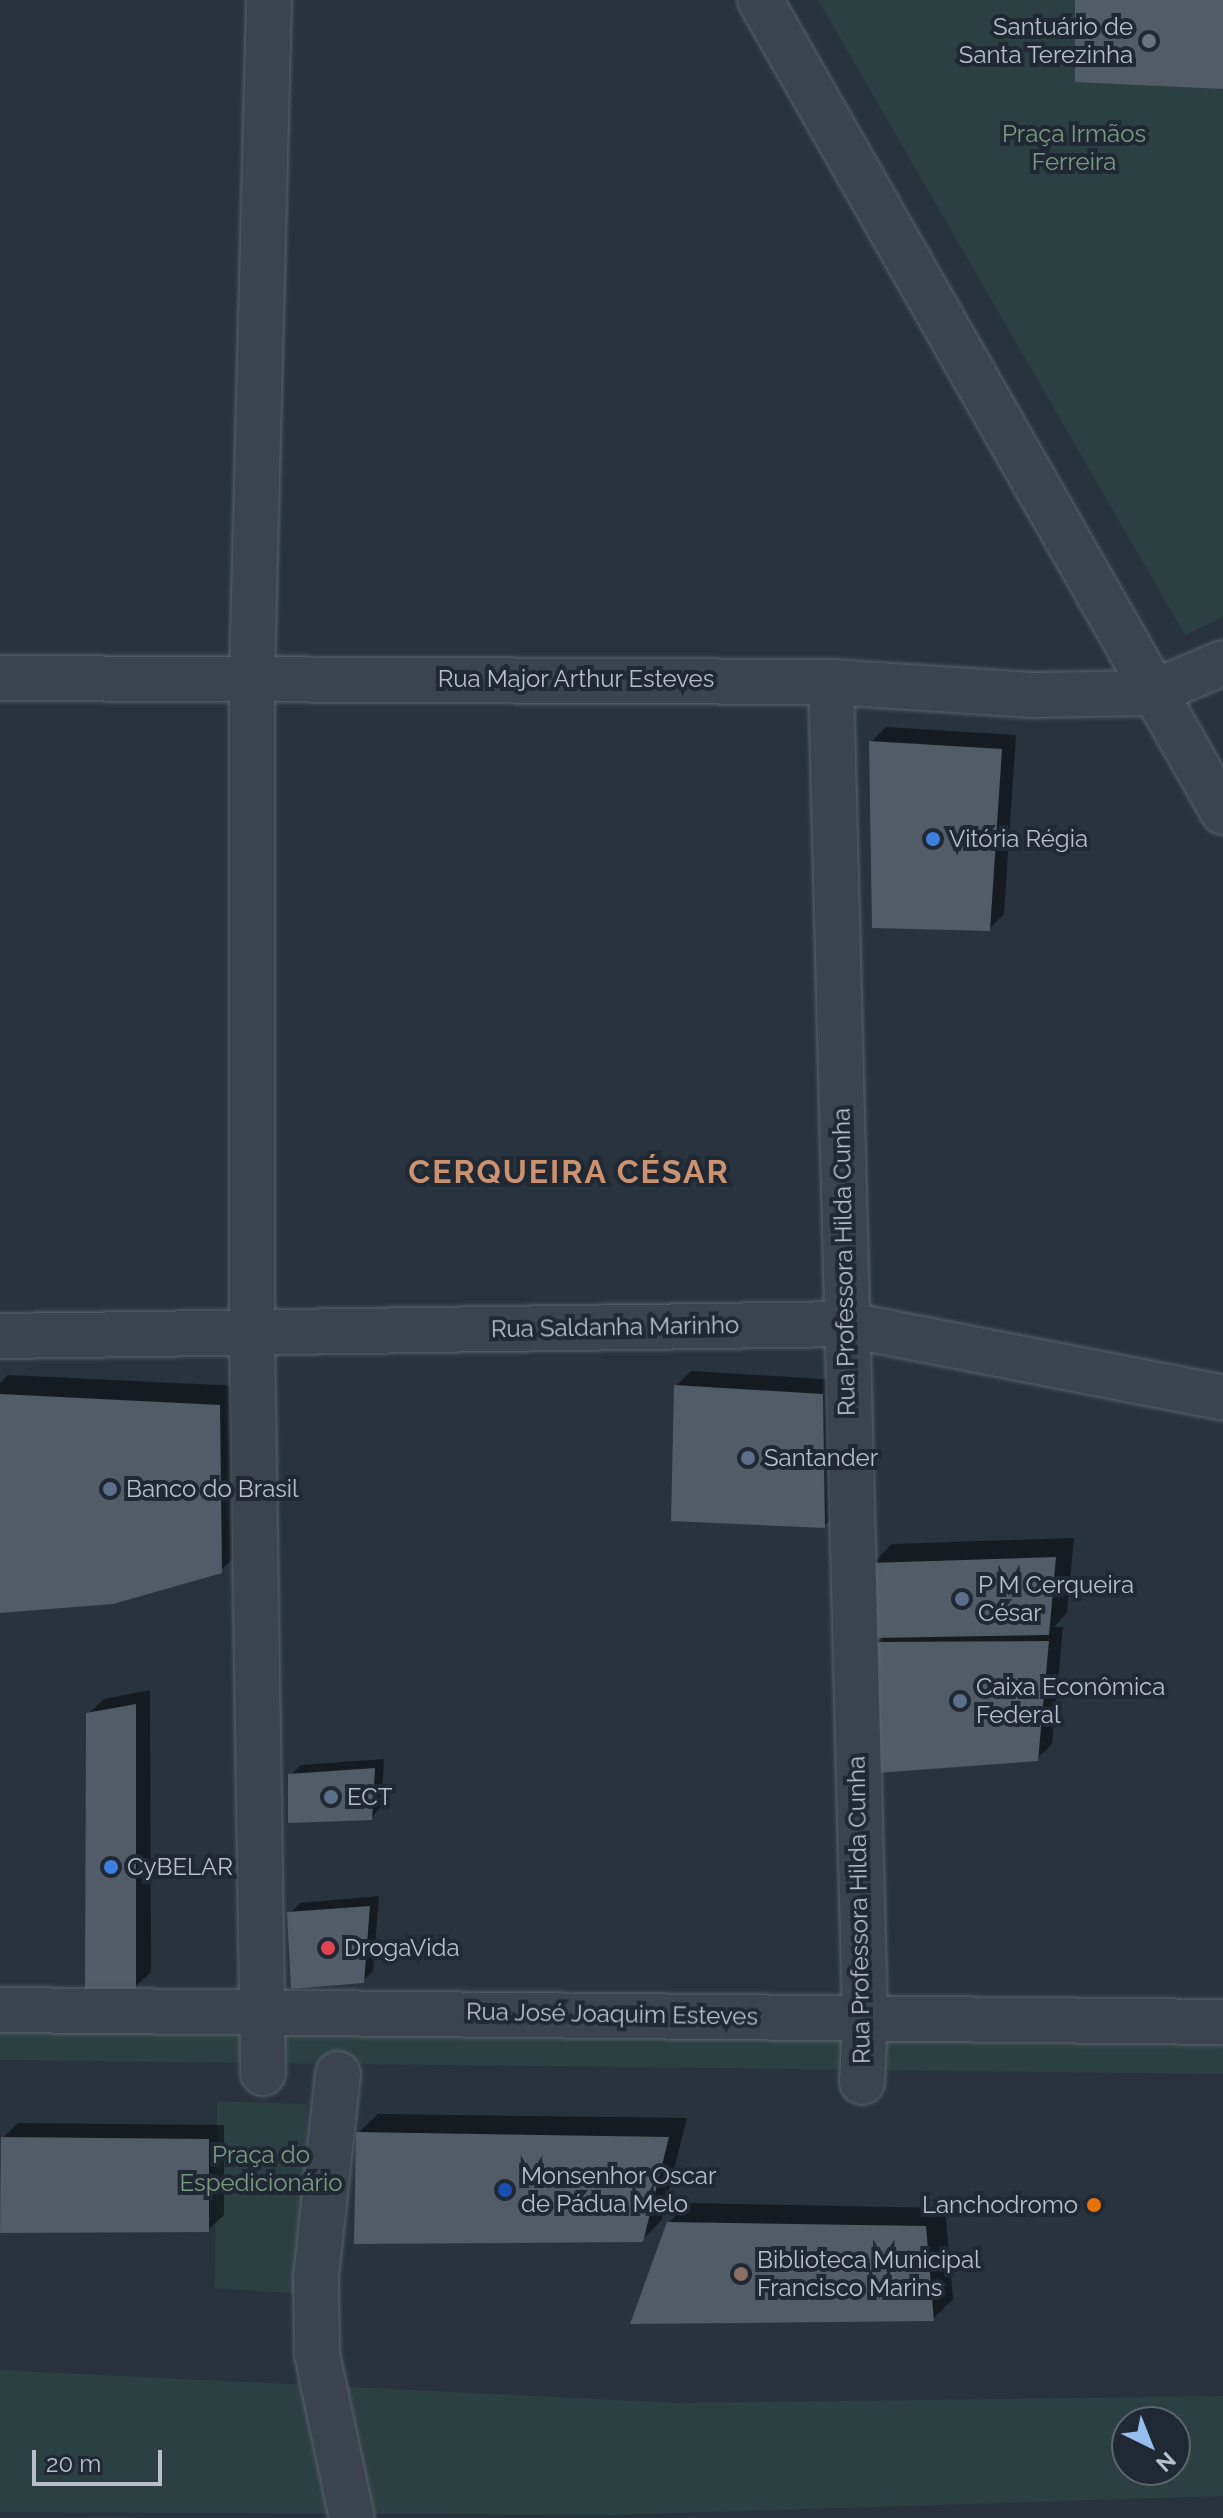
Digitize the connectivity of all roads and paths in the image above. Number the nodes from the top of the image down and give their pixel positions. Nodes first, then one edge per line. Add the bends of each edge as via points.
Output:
1 (269, 0) edge
2 (760, 0) edge
3 (1223, 663) edge
4 (252, 677) junction
5 (0, 678) edge
6 (831, 682) junction
7 (1152, 693) junction
8 (1223, 812) edge
9 (844, 1324) junction
10 (252, 1332) junction
11 (0, 1336) edge
12 (1223, 1398) edge
13 (0, 2010) edge
14 (261, 2011) junction
15 (865, 2017) junction
16 (1223, 2022) edge
17 (263, 2073) dead end
18 (338, 2074) dead end
19 (862, 2082) dead end
20 (352, 2518) edge

1 - 4 street
2 - 7 street
3 - 7 street
4 - 5 street, Rua Major Arthur Esteves
4 - 6 street, Rua Major Arthur Esteves
4 - 10 street
6 - 7 street, Rua Major Arthur Esteves via 1032,695
6 - 9 street, Rua Professora Hilda Cunha
7 - 8 street
9 - 10 street, Rua Saldanha Marinho
9 - 12 street, Rua Saldanha Marinho
9 - 15 street, Rua Professora Hilda Cunha
10 - 11 street, Rua Saldanha Marinho
10 - 14 street
13 - 14 street, Rua José Joaquim Esteves
14 - 15 street, Rua José Joaquim Esteves
14 - 17 street
15 - 16 street, Rua José Joaquim Esteves
15 - 19 street, Rua Professora Hilda Cunha
18 - 20 street via 319,2237 317,2354

